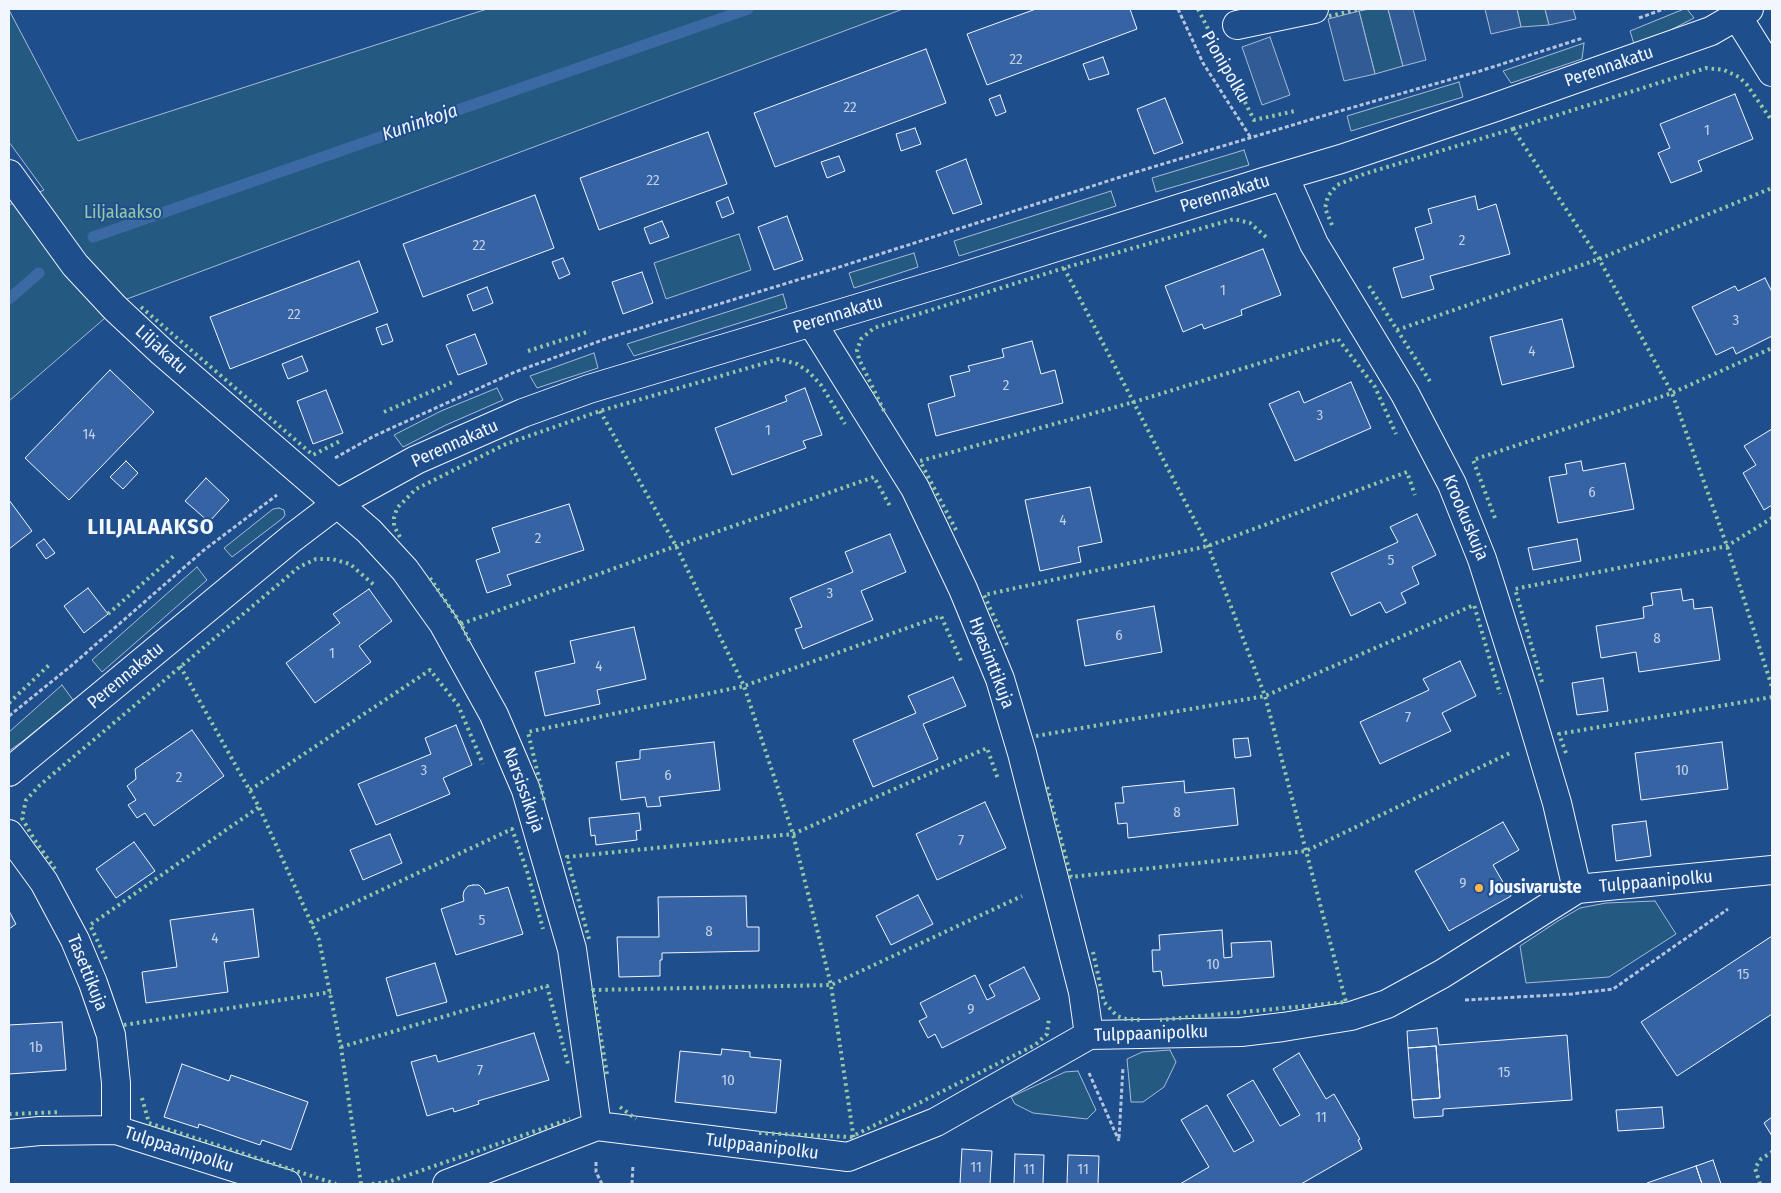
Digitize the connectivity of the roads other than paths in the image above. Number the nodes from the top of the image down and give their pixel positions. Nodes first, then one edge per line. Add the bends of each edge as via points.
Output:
1 (1314, 9) edge
2 (1743, 12) edge
3 (1237, 24) dead end
4 (1772, 72) edge
5 (9, 174) edge
6 (1284, 176) junction
7 (812, 323) junction
8 (338, 504) junction
9 (9, 772) edge
10 (9, 834) edge
11 (1772, 870) edge
12 (1577, 889) junction
13 (1083, 1038) junction
14 (597, 1126) junction
15 (116, 1130) junction
16 (9, 1134) edge
17 (287, 1184) edge
18 (447, 1184) edge

1 - 3 street
2 - 4 street
2 - 6 street, Perennakatu via 1711,31
5 - 8 street, Liljakatu via 75,265 114,308
6 - 7 street, Perennakatu
6 - 12 street, Krookuskuja via 1314,244 1405,394 1452,484 1482,558 1524,692 1557,803
7 - 8 street, Perennakatu via 529,410 416,460
7 - 13 street, Hyasinttikuja via 915,488 963,589 1000,679 1084,992
8 - 9 street, Perennakatu via 298,533
8 - 14 street, Narsissikuja via 369,531 405,570 444,623 494,715 526,790 572,949
10 - 15 street, Tasettikuja via 44,882 76,940 93,983 111,1034
11 - 12 street, Tulppaanipolku
12 - 13 street, Tulppaanipolku via 1442,974 1387,1004 1351,1016 1241,1032 1122,1034
13 - 14 street, Tulppaanipolku via 936,1122 848,1157
14 - 18 street, Tulppaanipolku
15 - 16 street, Tulppaanipolku
15 - 17 street, Tulppaanipolku

